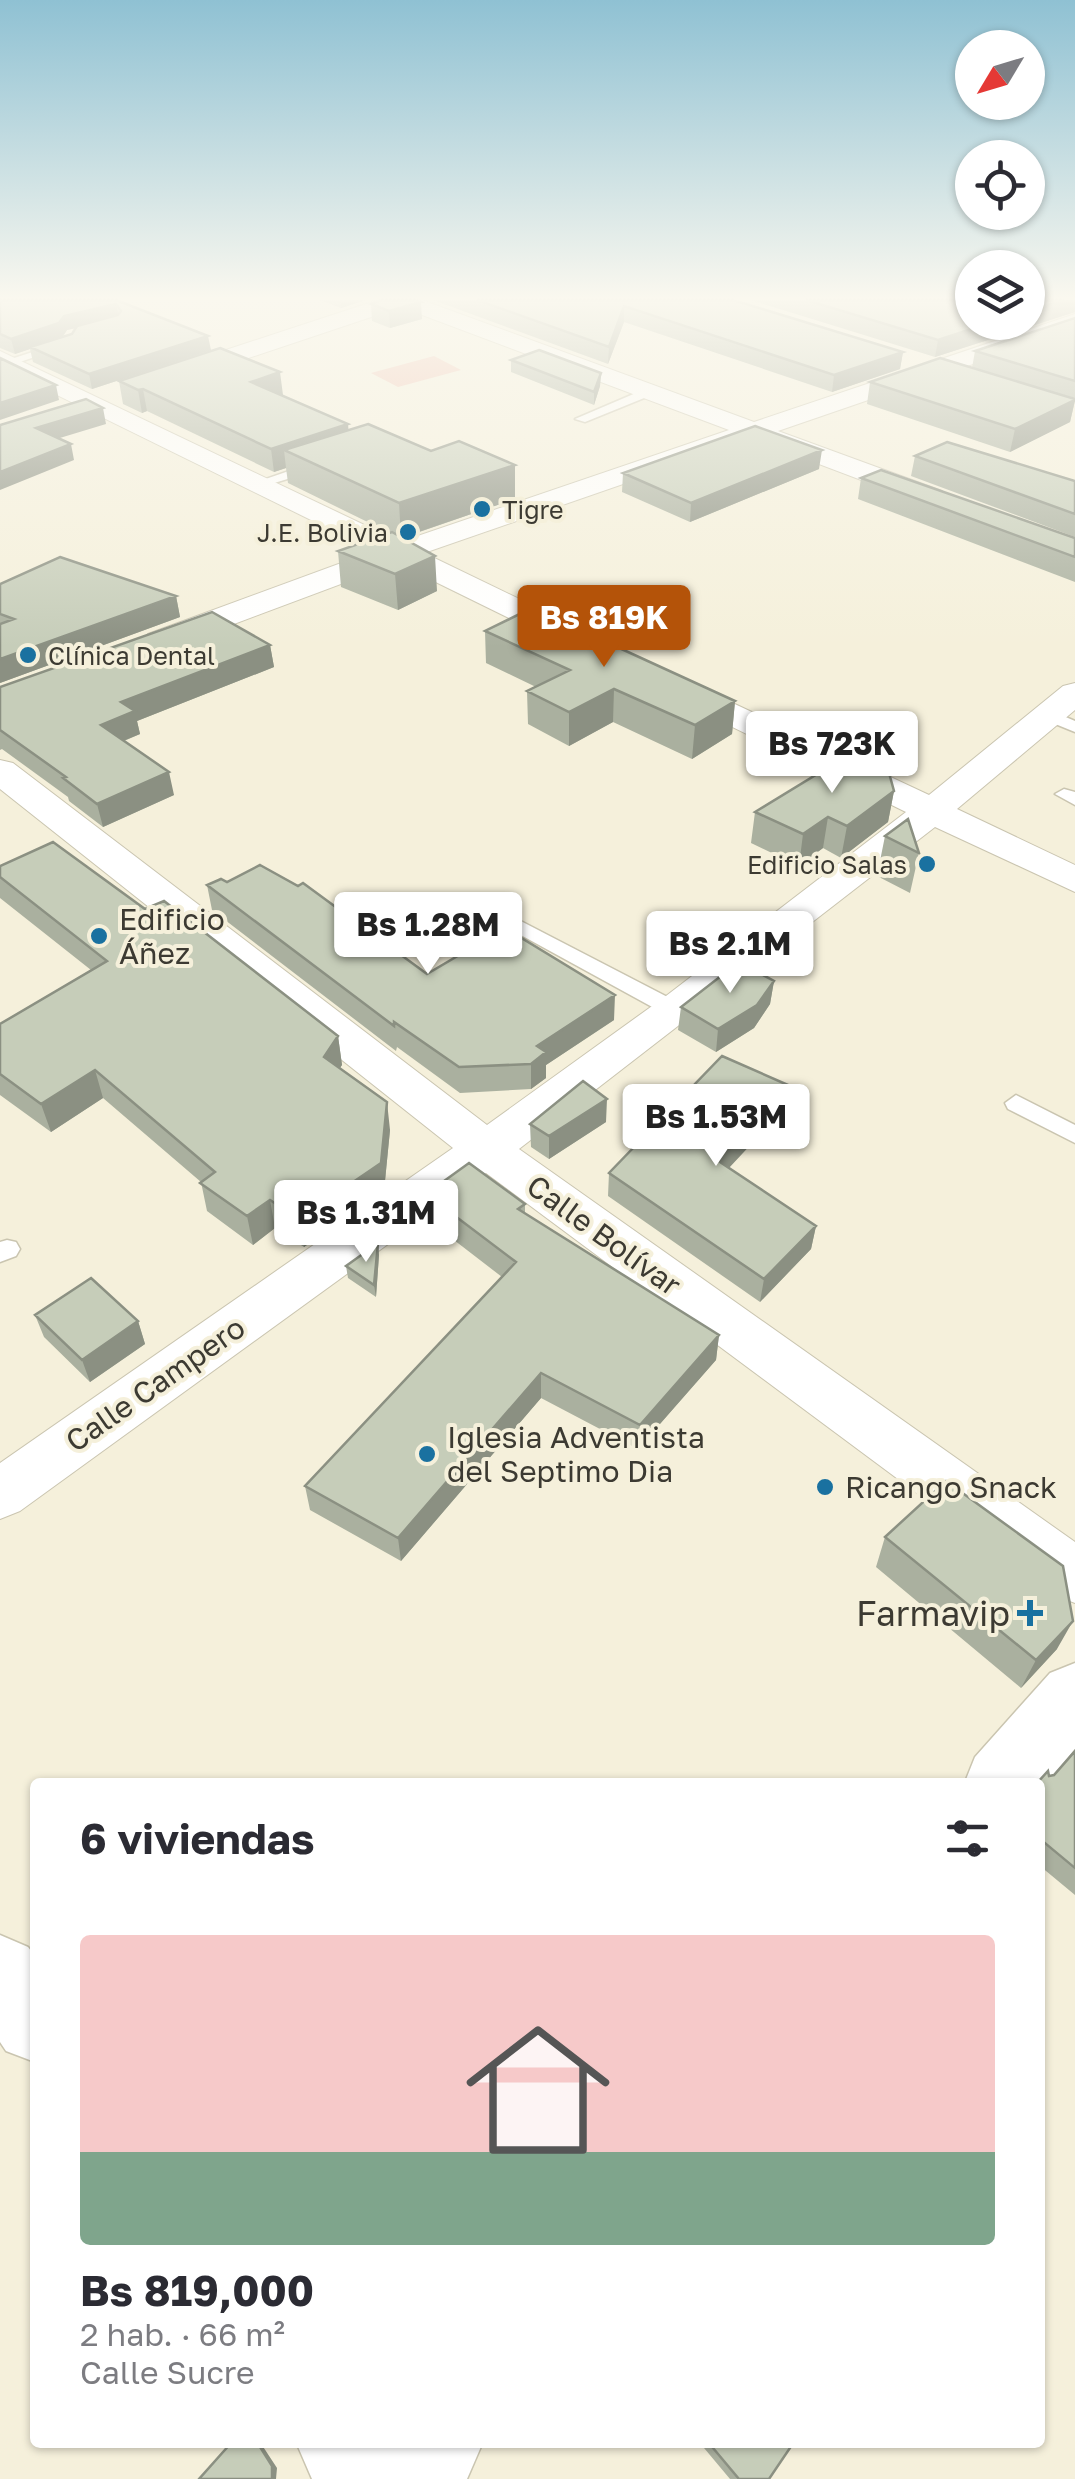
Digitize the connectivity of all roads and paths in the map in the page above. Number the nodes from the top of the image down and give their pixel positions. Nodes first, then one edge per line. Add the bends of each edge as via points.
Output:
1 (118, 416) edge
2 (589, 416) edge
3 (716, 416) edge
4 (797, 416) edge
5 (581, 419) dead end
6 (755, 430) junction
7 (333, 460) edge
8 (258, 484) junction
9 (950, 504) edge
10 (396, 553) junction
11 (130, 651) edge
12 (617, 658) edge
13 (652, 675) edge
14 (1066, 712) edge
15 (0, 771) edge
16 (937, 810) junction
17 (1075, 880) edge
18 (513, 922) dead end
19 (673, 1009) junction
20 (1016, 1103) dead end
21 (1075, 1134) edge
22 (487, 1150) junction
23 (0, 1494) edge
24 (1075, 1576) edge
25 (1075, 1696) edge
26 (1004, 1778) edge
27 (0, 1975) edge
28 (30, 2015) edge
29 (348, 2448) edge
30 (431, 2448) edge
31 (370, 2479) edge
32 (404, 2479) edge

1 - 8 street
2 - 5 lane
3 - 6 street
4 - 6 street
6 - 9 street
6 - 10 street
7 - 8 lane
8 - 10 street
10 - 11 street
10 - 12 street
13 - 16 street
14 - 16 street, Calle Campero
15 - 22 street, Calle Bolívar
16 - 17 street
16 - 19 street, Calle Campero
18 - 19 lane
19 - 22 street, Calle Campero
20 - 21 lane
22 - 23 street, Calle Campero
22 - 24 street, Calle Bolívar
25 - 26 street
27 - 28 street
29 - 31 street
30 - 32 street

